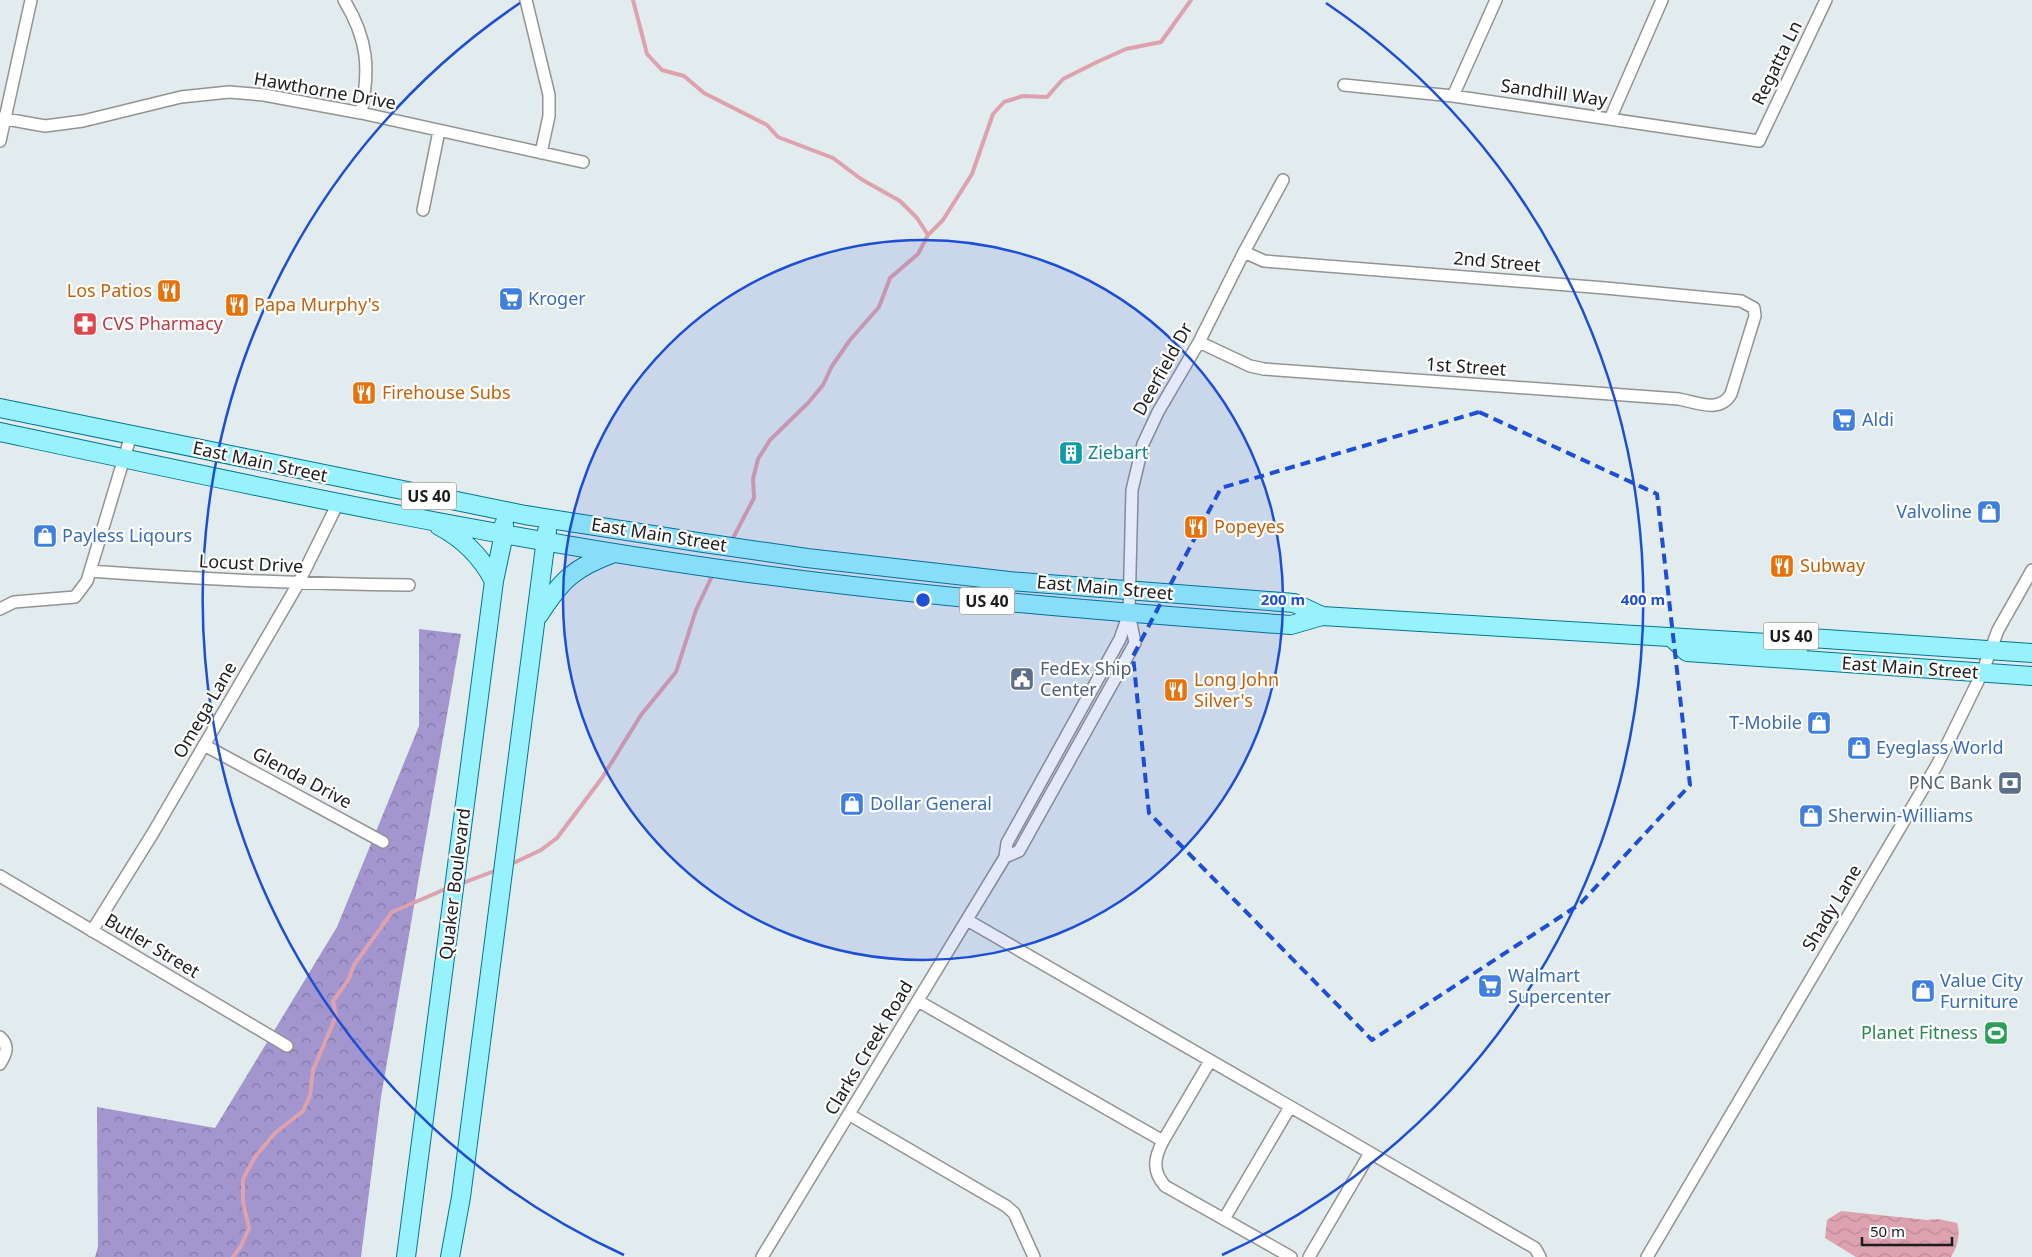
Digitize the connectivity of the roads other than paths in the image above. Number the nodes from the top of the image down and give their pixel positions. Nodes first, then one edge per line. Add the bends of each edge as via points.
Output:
1 (31, 0) edge
2 (344, 0) edge
3 (526, 0) edge
4 (1496, 0) edge
5 (1662, 0) edge
6 (1826, 0) edge
7 (1344, 85) dead end
8 (1453, 96) junction
9 (361, 113) junction
10 (2, 119) edge
11 (1610, 119) junction
12 (439, 132) junction
13 (0, 141) edge
14 (1759, 141) joint
15 (541, 153) junction
16 (583, 162) dead end
17 (1283, 180) dead end
18 (423, 210) dead end
19 (1244, 252) junction
20 (1199, 342) junction
21 (1732, 394) joint
22 (0, 408) edge
23 (0, 432) edge
24 (131, 435) junction
25 (125, 458) junction
26 (339, 501) junction
27 (504, 511) junction
28 (549, 518) junction
29 (428, 519) junction
30 (504, 534) junction
31 (546, 541) junction
32 (614, 553) junction
33 (2032, 570) edge
34 (90, 571) junction
35 (494, 581) junction
36 (298, 584) junction
37 (409, 585) dead end
38 (1129, 602) junction
39 (0, 609) edge
40 (536, 620) junction
41 (1674, 639) junction
42 (1990, 650) junction
43 (2032, 653) edge
44 (1982, 673) junction
45 (2032, 676) edge
46 (204, 745) junction
47 (383, 842) dead end
48 (1005, 856) junction
49 (0, 876) edge
50 (967, 920) junction
51 (92, 931) junction
52 (918, 1001) junction
53 (0, 1037) edge
54 (287, 1046) dead end
55 (1210, 1061) junction
56 (0, 1064) edge
57 (1290, 1107) junction
58 (850, 1115) junction
59 (1163, 1141) junction
60 (1370, 1154) junction
61 (1224, 1219) junction
62 (406, 1257) edge
63 (450, 1257) edge
64 (762, 1257) edge
65 (1034, 1257) edge
66 (1292, 1257) edge
67 (1310, 1257) edge
68 (1540, 1257) edge
69 (1647, 1257) edge

1 - 10 street
2 - 9 street via 362,36 367,63 367,86
3 - 15 street via 550,105
4 - 8 street
5 - 11 street
6 - 14 street, Regatta Ln
7 - 8 street, Sandhill Way
8 - 11 street, Sandhill Way
9 - 10 street, Hawthorne Drive via 264,95 229,92 181,97 83,121 45,126
9 - 12 street, Hawthorne Drive
10 - 13 street
11 - 14 street, Sandhill Way
12 - 15 street, Hawthorne Drive
12 - 18 street
15 - 16 street, Hawthorne Drive
17 - 19 street, Deerfield Dr
19 - 20 street, Deerfield Dr
19 - 21 street, 2nd Street via 1264,261 1741,301 1754,308 1755,316
20 - 21 street, 1st Street via 1250,366 1264,369 1680,399 1708,405 1719,405
20 - 38 street, Deerfield Dr via 1158,412 1138,458 1132,490
22 - 24 main road, East Main Street / US 40
23 - 25 main road, East Main Street / US 40
24 - 25 street
24 - 27 main road, East Main Street / US 40
25 - 26 main road, East Main Street / US 40
25 - 34 street
26 - 29 main road, East Main Street / US 40
26 - 36 street, Omega Lane
27 - 28 main road, East Main Street / US 40
27 - 30 main road, Quaker Boulevard
28 - 31 main road
28 - 38 main road, East Main Street / US 40 via 704,543
29 - 30 main road, East Main Street / US 40
29 - 35 main road via 467,544
30 - 31 main road, East Main Street / US 40
30 - 35 main road, Quaker Boulevard
31 - 32 main road, East Main Street / US 40
31 - 40 main road
32 - 38 main road, East Main Street / US 40 via 747,573 989,601
32 - 40 main road via 563,580
33 - 42 street, Shady Lane
34 - 36 street, Locust Drive
34 - 39 street via 82,591 75,597 14,602
35 - 62 main road, Quaker Boulevard
36 - 37 street, Locust Drive
36 - 46 street, Omega Lane
38 - 41 main road, East Main Street / US 40 via 1294,603 1322,616
38 - 48 street, Clarks Creek Road via 1120,639 1007,843
38 - 48 street, Clarks Creek Road via 1135,643 1018,851
40 - 63 main road via 461,1197
41 - 42 main road, East Main Street / US 40 via 1800,645 1808,637
41 - 44 main road, East Main Street / US 40 via 1687,652
42 - 43 main road, East Main Street / US 40
42 - 44 street, Shady Lane
44 - 45 main road, East Main Street / US 40
44 - 69 street, Shady Lane via 1937,765
46 - 47 street, Glenda Drive
46 - 51 street, Omega Lane
48 - 50 street, Clarks Creek Road
49 - 51 street, Butler Street
50 - 52 street, Clarks Creek Road
50 - 55 street
51 - 54 street, Butler Street
52 - 58 street, Clarks Creek Road
52 - 59 street
53 - 56 street via 7,1049
55 - 57 street
55 - 59 street
57 - 60 street
57 - 61 street
58 - 64 street, Clarks Creek Road
58 - 65 street via 1006,1206 1014,1213
59 - 61 street via 1157,1153 1157,1177 1165,1186
60 - 67 street
60 - 68 street via 1535,1248
61 - 66 street

